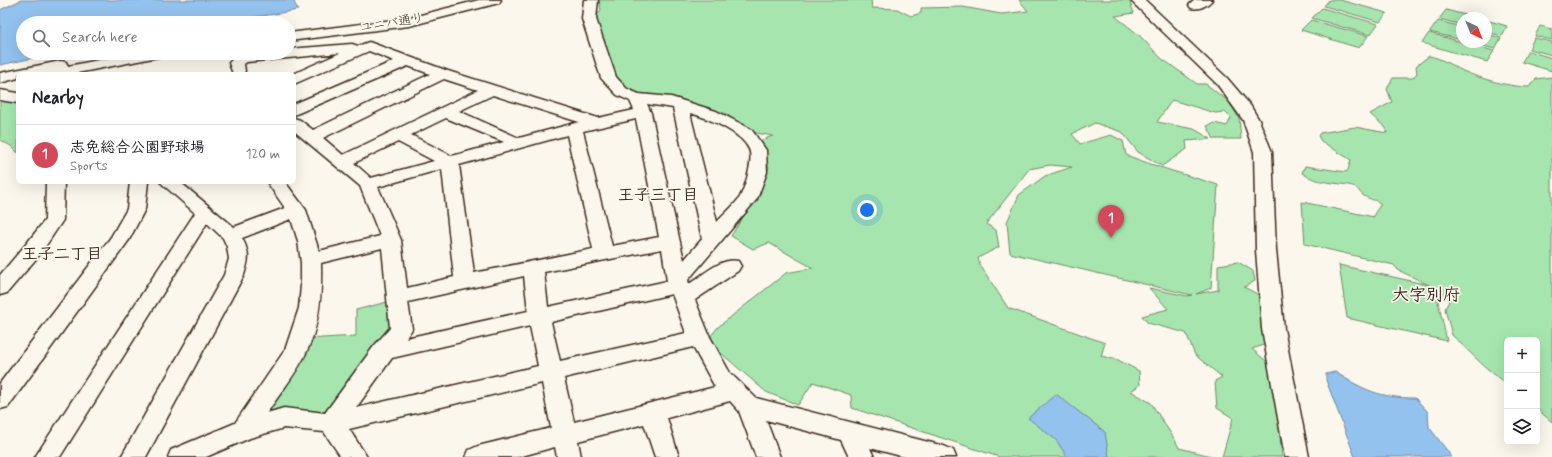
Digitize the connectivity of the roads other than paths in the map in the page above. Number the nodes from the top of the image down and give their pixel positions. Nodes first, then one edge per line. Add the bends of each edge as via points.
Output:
1 (475, 0) edge
2 (494, 0) edge
3 (591, 0) edge
4 (1137, 0) edge
5 (296, 30) edge
6 (296, 36) edge
7 (369, 46) junction
8 (296, 53) edge
9 (95, 60) edge
10 (102, 60) edge
11 (113, 60) edge
12 (240, 60) edge
13 (406, 61) junction
14 (30, 72) edge
15 (57, 72) edge
16 (103, 72) edge
17 (239, 72) edge
18 (443, 74) junction
19 (16, 75) edge
20 (0, 78) edge
21 (296, 78) edge
22 (16, 80) edge
23 (0, 84) edge
24 (490, 90) junction
25 (0, 95) edge
26 (16, 98) edge
27 (680, 105) junction
28 (639, 106) junction
29 (296, 109) edge
30 (446, 112) junction
31 (595, 122) junction
32 (574, 128) junction
33 (301, 131) edge
34 (398, 135) junction
35 (515, 144) junction
36 (343, 162) junction
37 (450, 162) junction
38 (56, 184) edge
39 (139, 184) edge
40 (170, 184) edge
41 (278, 184) edge
42 (368, 184) junction
43 (297, 210) junction
44 (205, 212) junction
45 (231, 234) junction
46 (391, 240) junction
47 (671, 241) junction
48 (712, 241) junction
49 (604, 253) junction
50 (311, 259) junction
51 (731, 266) dead end
52 (533, 267) junction
53 (465, 282) junction
54 (680, 287) junction
55 (0, 288) edge
56 (398, 297) junction
57 (539, 316) junction
58 (699, 338) junction
59 (382, 352) junction
60 (552, 372) junction
61 (741, 399) junction
62 (0, 400) edge
63 (653, 413) junction
64 (331, 423) junction
65 (244, 430) junction
66 (849, 432) junction
67 (567, 446) edge
68 (46, 457) edge
69 (133, 457) edge
70 (180, 457) edge
71 (355, 457) edge
72 (478, 457) edge
73 (667, 457) edge
74 (768, 457) edge
75 (862, 457) edge
76 (944, 457) edge
77 (1297, 457) edge

1 - 5 street, ユニバ通り via 406,16
2 - 6 street, ユニバ通り via 409,22
3 - 28 street via 589,19 609,78
4 - 77 street via 1222,81 1244,108 1261,146 1273,329
7 - 8 street
7 - 13 street
7 - 21 street
9 - 14 street
10 - 15 street
11 - 16 street
12 - 17 street via 236,62
13 - 18 street
13 - 29 street
18 - 24 street
18 - 33 street
19 - 20 street
22 - 23 street
24 - 30 street
24 - 31 street
25 - 26 street
27 - 28 street
27 - 48 street
27 - 48 street via 728,122 745,133 758,150 758,172 748,199
28 - 31 street
28 - 47 street
30 - 34 street
30 - 35 street via 511,139
31 - 32 street
32 - 35 street
32 - 49 street
33 - 36 street
34 - 36 street
34 - 37 street
35 - 37 street
36 - 42 street
37 - 42 street
37 - 53 street
38 - 55 street via 54,220
39 - 62 street via 136,209 119,240
40 - 44 street
41 - 43 street
42 - 46 street
43 - 45 street
43 - 50 street via 305,229
44 - 45 street
44 - 68 street
45 - 69 street via 237,247 238,259 234,275
46 - 50 street
46 - 56 street
47 - 49 street
47 - 54 street
48 - 54 street
49 - 52 street
50 - 65 street via 311,297 296,351
51 - 54 street
52 - 53 street
52 - 57 street
53 - 56 street
54 - 57 street
54 - 58 street
56 - 59 street via 401,329
57 - 59 street
57 - 60 street
58 - 60 street
58 - 61 street via 722,379
59 - 64 street
60 - 64 street
60 - 67 street
61 - 63 street
61 - 66 street
61 - 74 street
63 - 67 street
63 - 73 street
64 - 65 street via 284,418
64 - 71 street
65 - 70 street
66 - 75 street
66 - 76 street
67 - 72 street

